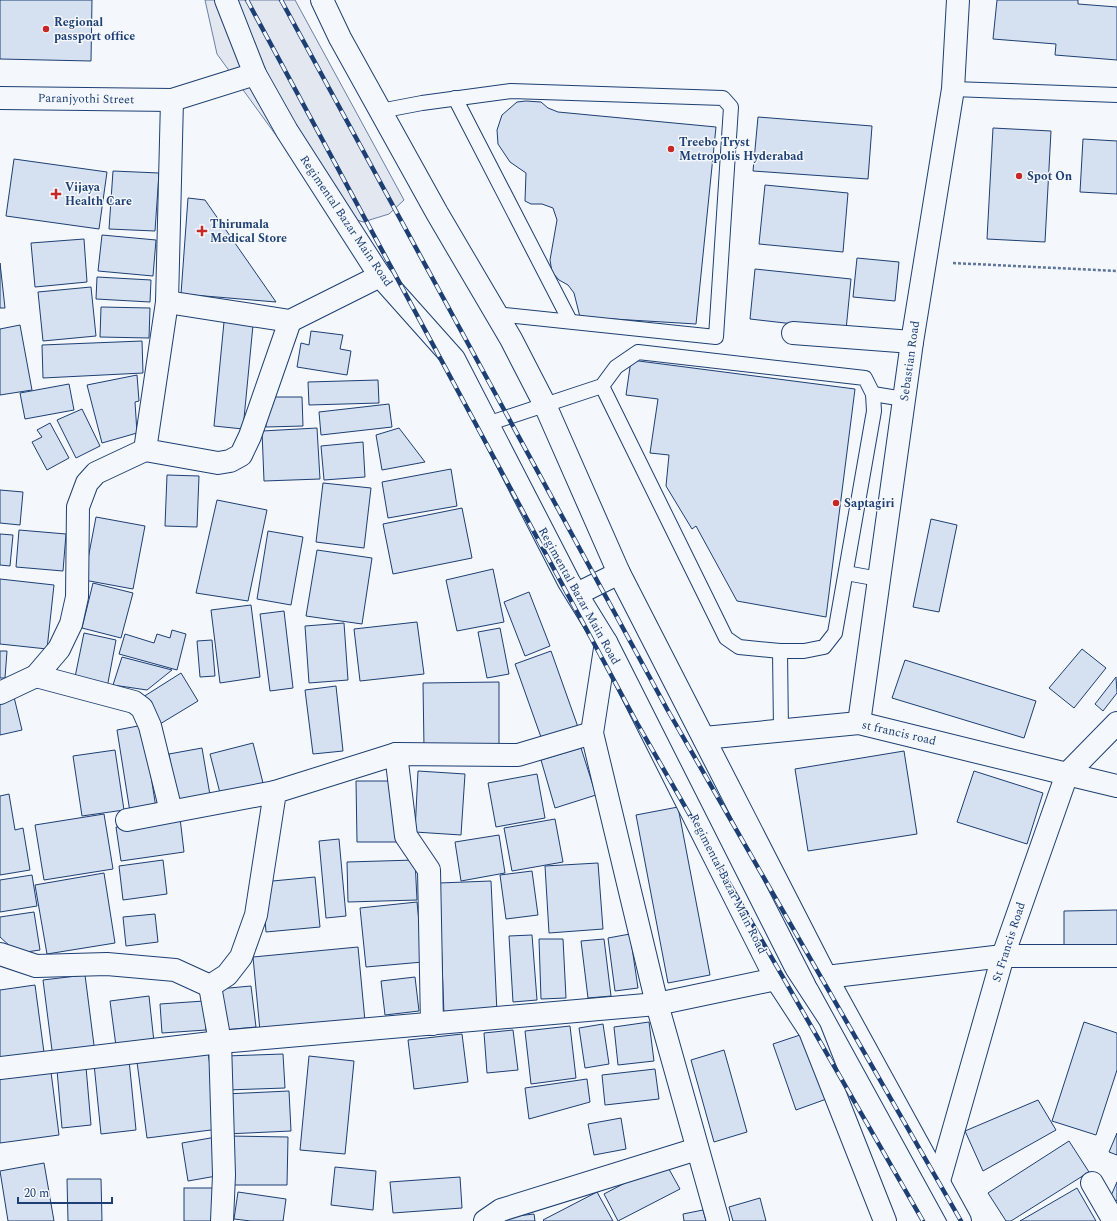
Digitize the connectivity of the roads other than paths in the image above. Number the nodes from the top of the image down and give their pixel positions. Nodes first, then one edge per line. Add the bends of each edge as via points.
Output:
1 (226, 0) edge
2 (322, 0) edge
3 (958, 0) edge
4 (255, 74) junction
5 (953, 89) junction
6 (1117, 95) edge
7 (0, 98) edge
8 (455, 98) junction
9 (172, 100) junction
10 (380, 111) junction
11 (380, 276) junction
12 (167, 302) junction
13 (496, 314) junction
14 (290, 321) junction
15 (570, 321) junction
16 (793, 333) dead end
17 (912, 342) junction
18 (602, 386) junction
19 (873, 394) junction
20 (904, 399) junction
21 (544, 405) junction
22 (488, 424) junction
23 (145, 450) junction
24 (619, 573) junction
25 (846, 573) junction
26 (879, 579) junction
27 (577, 594) junction
28 (606, 642) junction
29 (780, 651) junction
30 (36, 676) junction
31 (0, 693) edge
32 (859, 723) junction
33 (1117, 723) edge
34 (781, 731) junction
35 (592, 733) junction
36 (704, 738) junction
37 (396, 754) junction
38 (1067, 774) junction
39 (1117, 786) edge
40 (275, 792) junction
41 (171, 811) junction
42 (127, 820) dead end
43 (0, 954) edge
44 (1003, 956) junction
45 (1117, 956) edge
46 (826, 977) junction
47 (776, 979) junction
48 (210, 986) junction
49 (657, 1004) junction
50 (432, 1024) junction
51 (220, 1042) junction
52 (0, 1068) edge
53 (697, 1149) junction
54 (939, 1181) junction
55 (1092, 1183) dead end
56 (222, 1221) edge
57 (485, 1221) edge
58 (718, 1221) edge
59 (885, 1221) edge
60 (960, 1221) edge
61 (1114, 1221) edge

1 - 4 street, Regimental Bazar Main Road
2 - 10 street
3 - 5 street, Sebastian Road
4 - 9 street, Paranjyothi Street
4 - 11 street, Regimental Bazar Main Road via 287,131
5 - 6 lane
5 - 17 street, Sebastian Road
7 - 9 street, Paranjyothi Street
8 - 10 lane
8 - 15 lane
8 - 15 lane via 511,91 723,98 732,107 716,337
9 - 12 street
10 - 13 street
11 - 14 street
11 - 22 street, Regimental Bazar Main Road via 454,360
12 - 14 street
12 - 23 street
13 - 15 lane
13 - 21 street
14 - 23 street via 241,455 230,461 218,463
16 - 17 street
17 - 20 street, Sebastian Road
18 - 19 lane via 616,367 638,352 865,378
18 - 21 lane
18 - 29 lane via 726,638 739,647
19 - 20 lane
19 - 25 lane via 874,411
20 - 26 street, Sebastian Road
21 - 22 lane
21 - 24 street
22 - 27 street, Regimental Bazar Main Road
23 - 30 street via 96,473 87,483 78,508 77,597 71,624 59,649
24 - 27 street
24 - 36 street
25 - 26 lane
25 - 29 lane via 835,633 824,647 804,651
26 - 32 street, Sebastian Road
27 - 28 street, Regimental Bazar Main Road
28 - 35 street
28 - 47 street, Regimental Bazar Main Road
29 - 34 lane
30 - 31 street
30 - 41 street via 134,702 142,708 150,726
32 - 34 street, st francis road
32 - 38 street, st francis road
33 - 38 street, St Francis Road
34 - 36 street, st francis road
35 - 37 street via 518,755
35 - 49 street
36 - 46 street
37 - 40 street
37 - 50 street via 406,836 429,870
38 - 39 street, st francis road
38 - 44 street, St Francis Road
40 - 41 street
40 - 48 street via 256,915 241,957 227,975
41 - 42 street
43 - 48 street via 36,966 107,964 175,970
44 - 45 street
44 - 46 street
44 - 54 street, St Francis Road
46 - 54 street
47 - 49 street
47 - 59 street, Regimental Bazar Main Road via 810,1031
48 - 51 street
49 - 50 street
49 - 53 street
50 - 51 street
51 - 52 street
51 - 56 street via 224,1175
53 - 57 street via 500,1210
53 - 58 street
54 - 60 street
55 - 61 street

